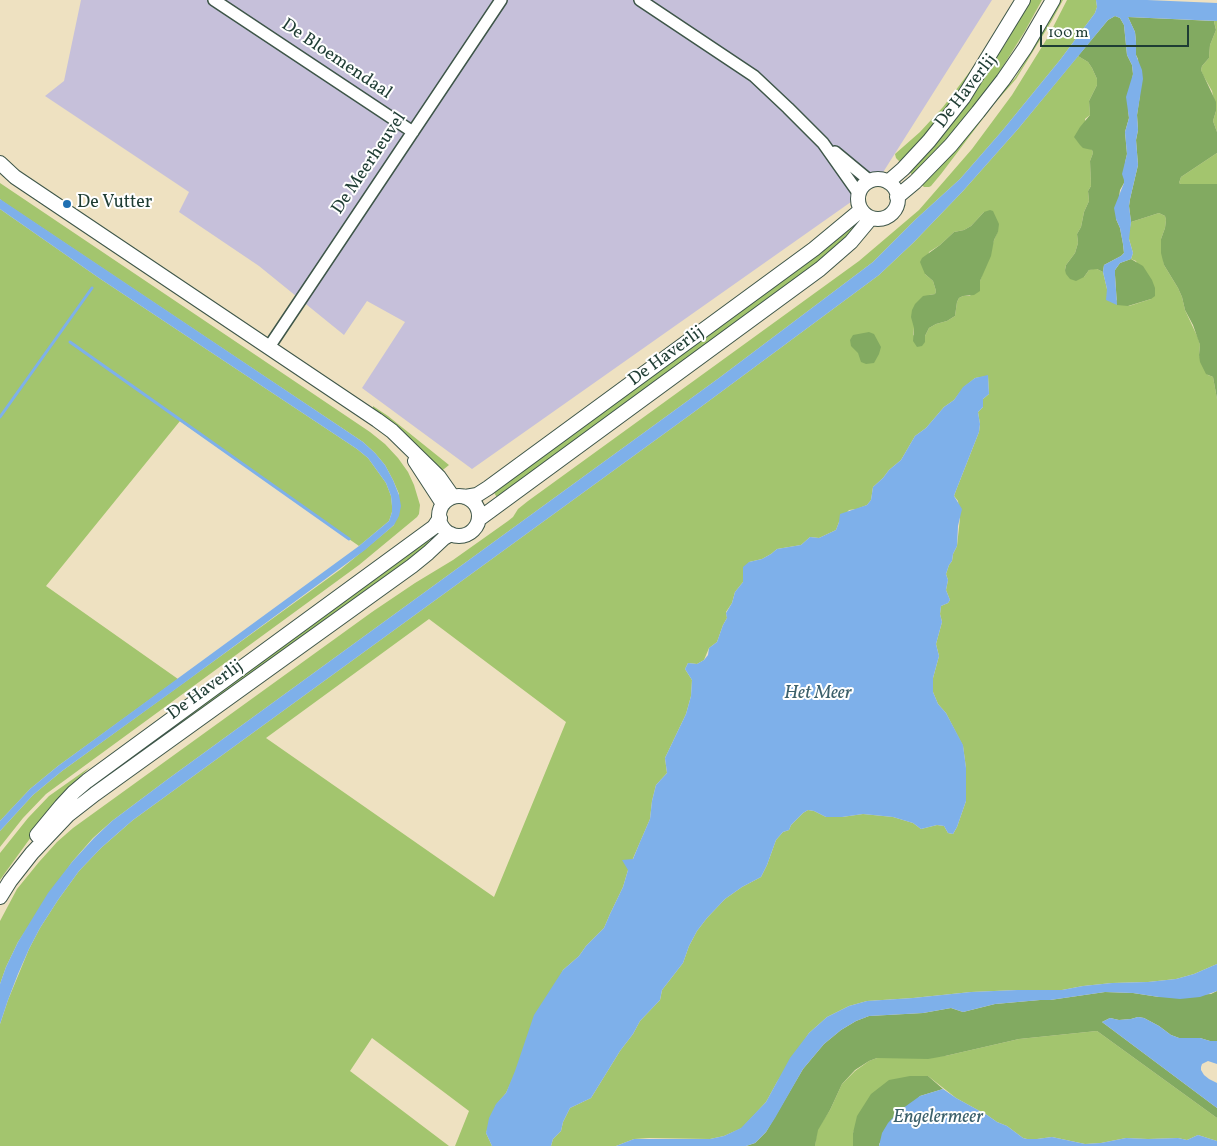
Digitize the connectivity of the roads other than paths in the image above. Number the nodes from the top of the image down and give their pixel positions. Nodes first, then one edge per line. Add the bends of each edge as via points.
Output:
1 (214, 0) edge
2 (501, 0) edge
3 (640, 0) edge
4 (1023, 0) edge
5 (1053, 0) edge
6 (413, 132) junction
7 (823, 144) junction
8 (0, 163) edge
9 (870, 181) junction
10 (888, 182) junction
11 (859, 194) junction
12 (898, 197) junction
13 (866, 214) junction
14 (269, 347) junction
15 (454, 499) junction
16 (440, 518) junction
17 (479, 519) junction
18 (451, 534) junction
19 (0, 887) edge
20 (0, 897) edge

1 - 6 street, De Bloemendaal
2 - 6 street, De Meerheuvel
3 - 7 street via 754,76
4 - 10 street, De Haverlij via 963,98 929,141
5 - 12 street, De Haverlij via 1003,80 978,112 951,145
6 - 14 street, De Meerheuvel
7 - 9 street
7 - 11 street
8 - 14 street via 15,177
9 - 10 street
9 - 11 street via 864,184
10 - 12 street
11 - 13 street via 858,202
12 - 13 street via 890,215 881,219
13 - 15 street, De Haverlij via 488,488 477,495
13 - 17 street, De Haverlij via 851,242 820,269
14 - 15 street via 392,431 406,446 429,484
15 - 16 street via 440,511
15 - 17 street via 471,500 479,512
16 - 18 street
16 - 19 street, De Haverlij via 434,526 74,792 43,827
17 - 18 street via 468,533
18 - 20 street, De Haverlij via 412,566 68,815 32,853

